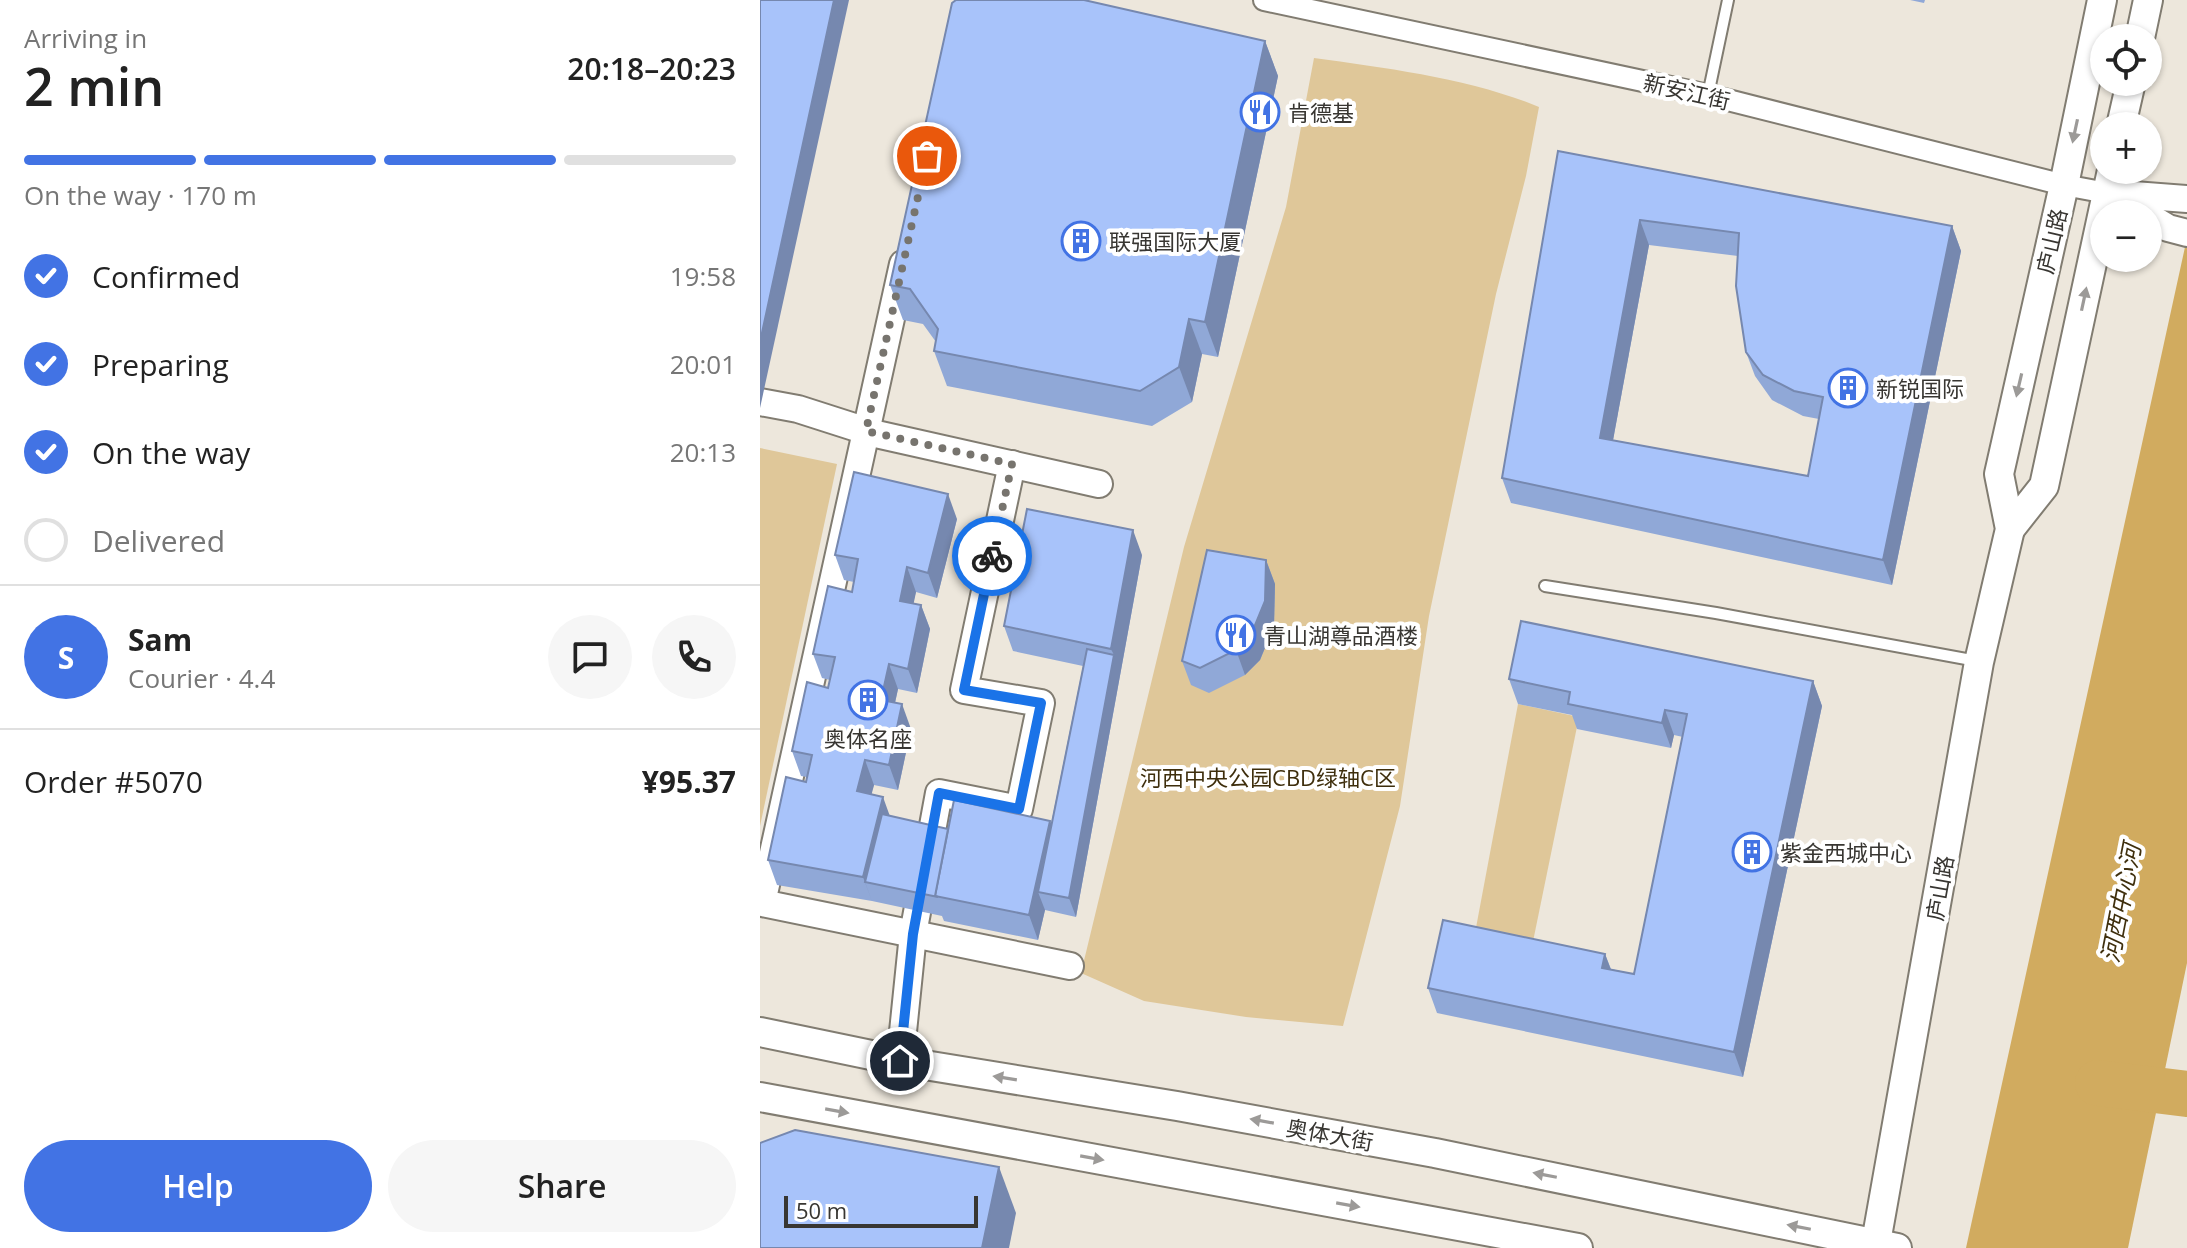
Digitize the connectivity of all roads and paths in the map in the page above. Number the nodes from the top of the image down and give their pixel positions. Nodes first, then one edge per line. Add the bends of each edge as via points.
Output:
1 (1264, 0) edge
2 (1728, 0) edge
3 (2102, 0) edge
4 (2148, 0) edge
5 (2143, 24) edge
6 (1708, 95) junction
7 (2090, 183) edge
8 (2109, 184) edge
9 (2112, 184) edge
10 (2118, 184) edge
11 (2064, 185) junction
12 (2183, 198) edge
13 (2132, 200) edge
14 (911, 232) edge
15 (760, 402) edge
16 (866, 431) junction
17 (1012, 464) junction
18 (1099, 484) dead end
19 (2010, 529) junction
20 (1545, 586) dead end
21 (1979, 662) junction
22 (913, 934) junction
23 (1070, 966) dead end
24 (761, 1032) edge
25 (900, 1061) junction
26 (760, 1097) edge
27 (1883, 1246) edge
28 (1578, 1248) edge

1 - 6 street, 新安江街
2 - 6 lane
3 -> 11 main road, 庐山路
4 - 5 main road
6 - 11 street, 新安江街
7 - 11 street, 新安江街
19 -> 8 main road, 庐山路 via 2044,486
9 - 13 street, 新安江街
10 - 12 street, 新安江街
11 -> 19 main road, 庐山路 via 1999,474
14 - 16 street
15 - 16 street
16 - 17 street
16 - 22 street via 762,903
17 - 18 street
17 - 22 street via 964,690 1041,703 1019,809 939,793
19 - 21 main road, 庐山路
20 - 21 lane
21 - 27 main road, 庐山路
22 - 23 street
22 - 25 street
24 - 25 main road, 奥体大街
27 -> 25 main road, 奥体大街 via 1405,1148
26 -> 28 main road

